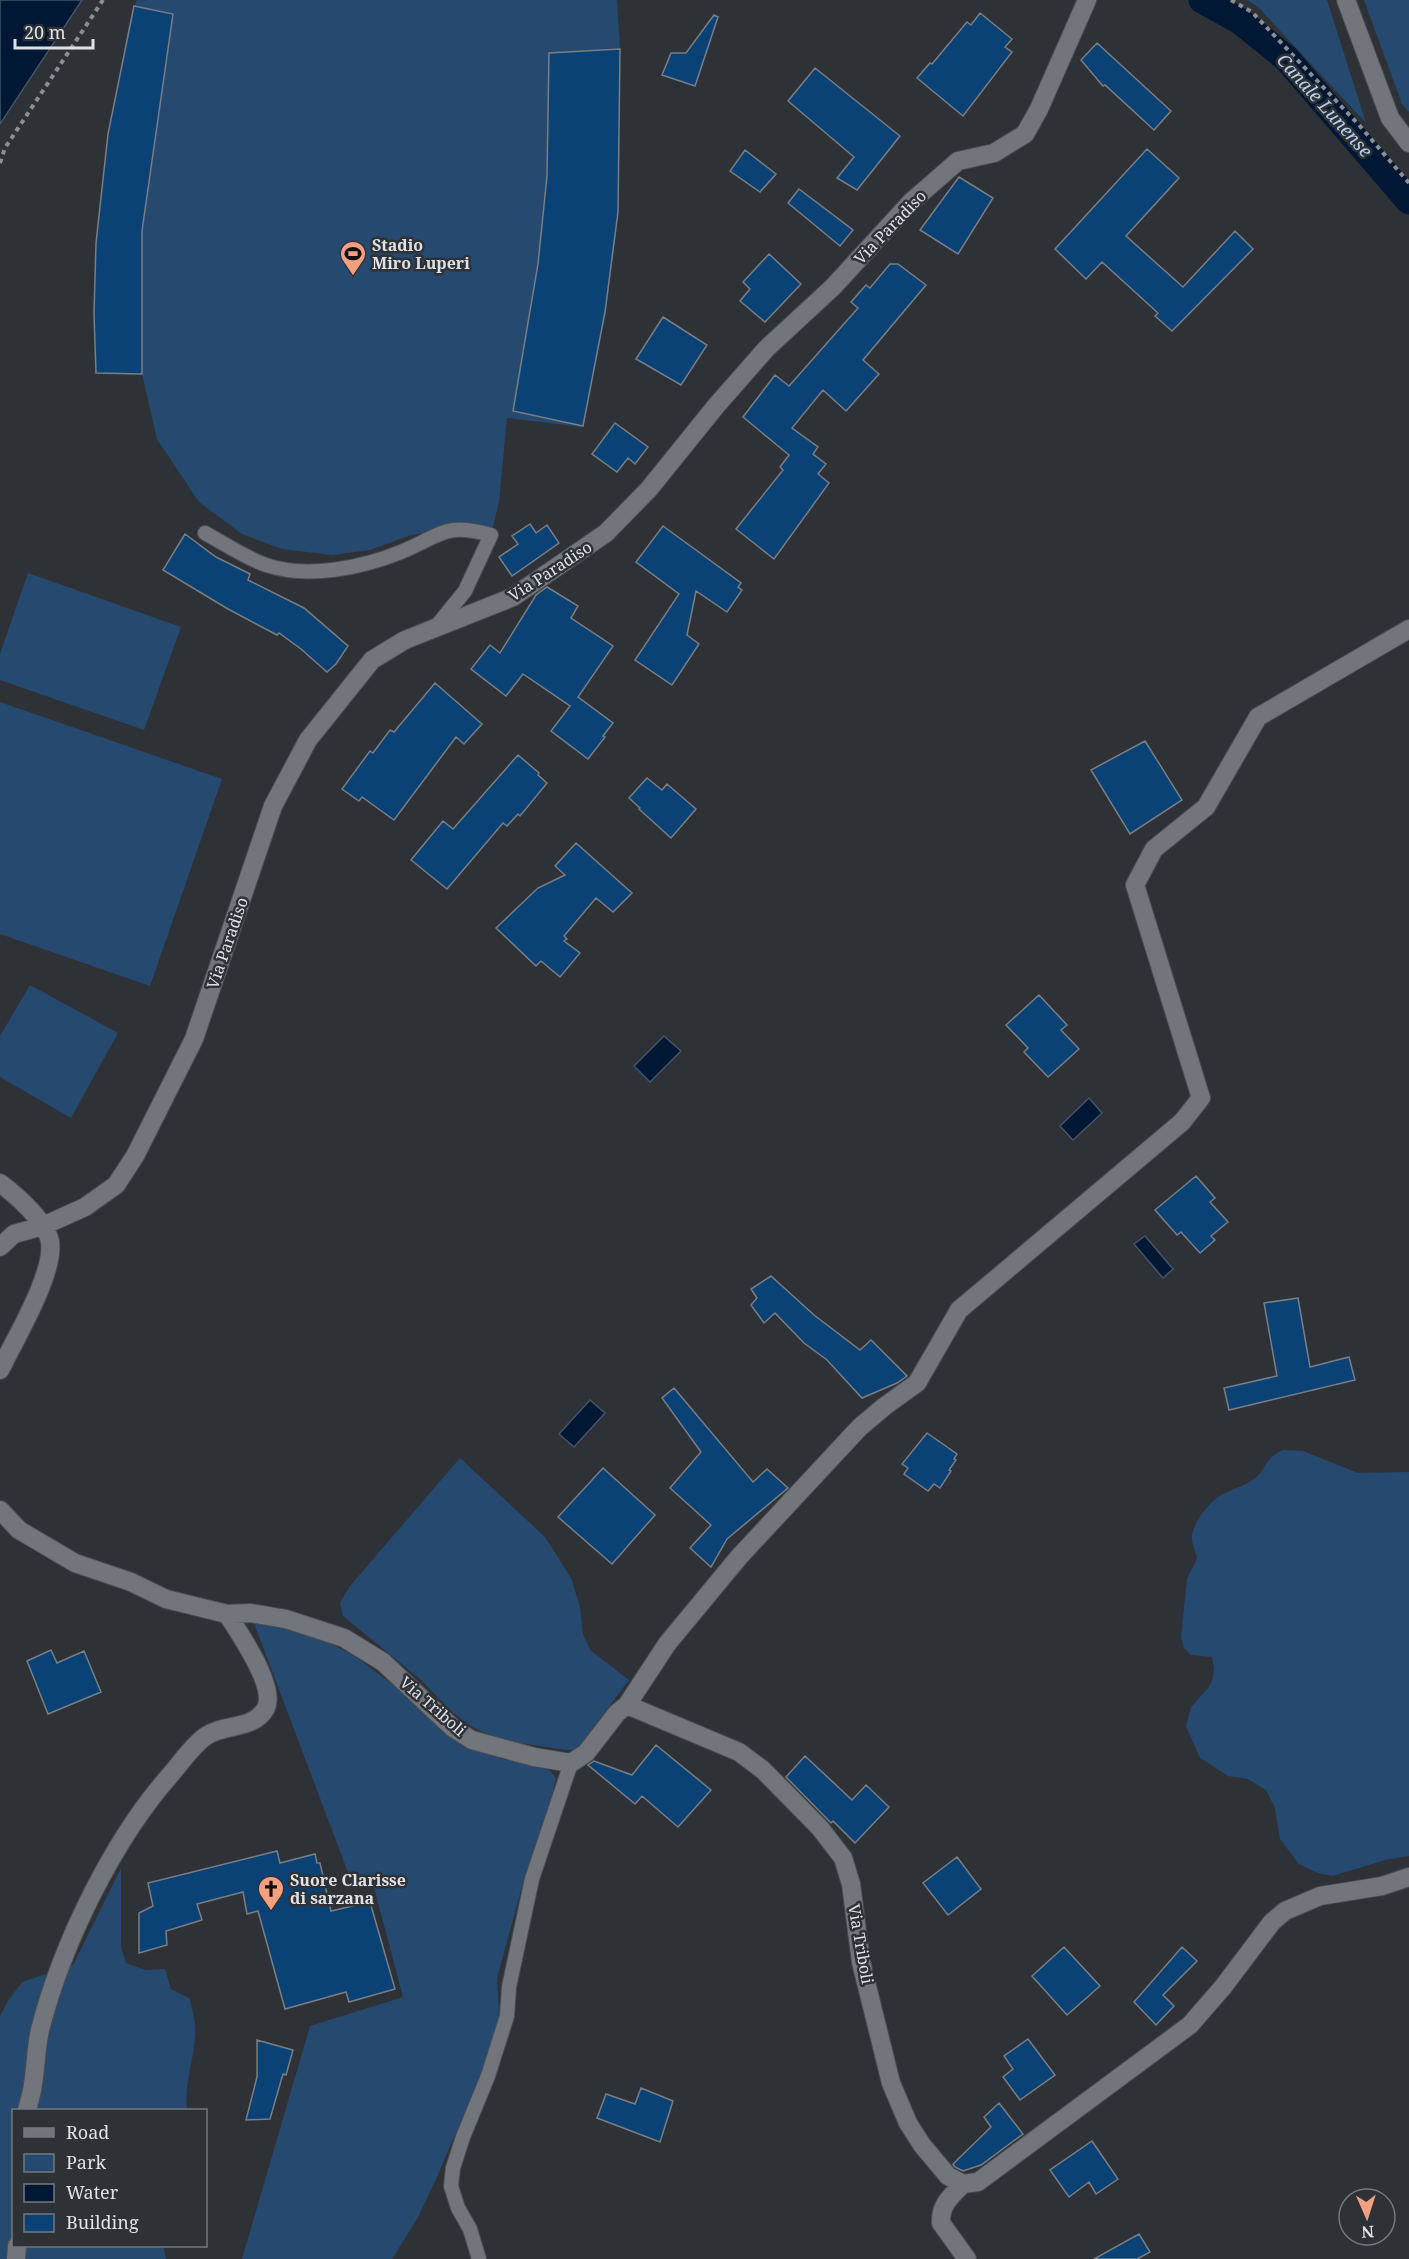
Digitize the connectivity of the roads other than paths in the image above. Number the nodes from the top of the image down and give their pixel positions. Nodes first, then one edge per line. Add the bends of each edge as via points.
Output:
1 (1087, 0) edge
2 (1346, 0) edge
3 (1409, 143) edge
4 (206, 533) dead end
5 (435, 628) junction
6 (1409, 629) edge
7 (0, 1183) edge
8 (43, 1226) junction
9 (0, 1247) edge
10 (0, 1370) edge
11 (0, 1510) edge
12 (227, 1614) junction
13 (627, 1705) junction
14 (571, 1763) junction
15 (1409, 1877) edge
16 (27, 2109) edge
17 (963, 2184) junction
18 (480, 2259) edge
19 (967, 2259) edge

1 - 5 street, Via Paradiso via 1025,134 994,153 958,161 912,202 833,287 766,349 649,489 606,533 513,597
2 - 3 street via 1390,118
4 - 5 lane via 266,565 319,571 364,564 448,529 491,535 465,591
5 - 8 street, Via Paradiso via 372,660 308,740 273,806 195,1039 135,1156 116,1185 85,1208
6 - 13 street via 1258,717 1206,807 1154,849 1135,885 1201,1098 1182,1122 959,1310 916,1383 860,1427 739,1557 667,1644
7 - 8 street
8 - 9 street, Via Paradiso via 14,1234
8 - 10 street via 50,1241 40,1288
11 - 12 street, Via Triboli via 19,1530 75,1563 166,1599
12 - 14 street, Via Triboli via 286,1619 344,1638 383,1662 453,1728 472,1740
12 - 16 street via 246,1644 268,1693 266,1707 256,1719 207,1735 188,1754 143,1809 95,1888 48,2002 39,2032
13 - 14 street via 586,1753
13 - 17 street, Via Triboli via 739,1752 763,1770 820,1828 843,1858 851,1884 861,1962 891,2083 922,2145 948,2176
14 - 18 lane via 532,1880 509,1987 507,2016 453,2169 451,2186
15 - 17 street via 1382,1886 1320,1896 1285,1911 1190,2025 978,2182
17 - 19 street via 946,2201 940,2223

